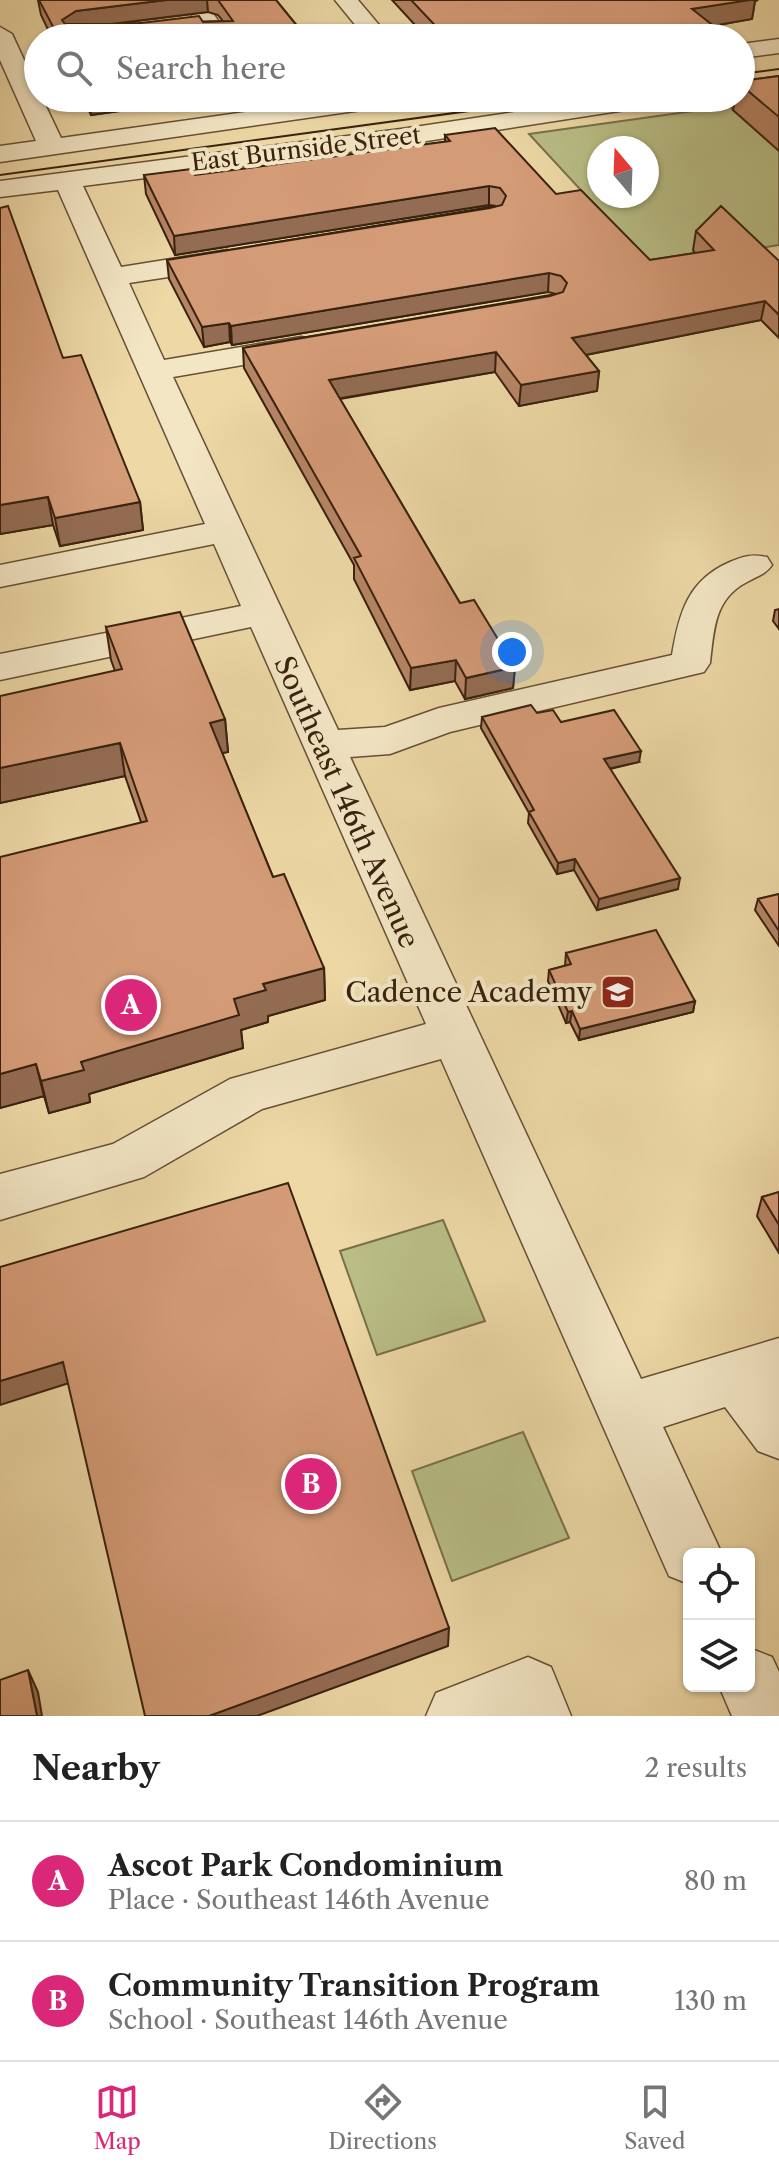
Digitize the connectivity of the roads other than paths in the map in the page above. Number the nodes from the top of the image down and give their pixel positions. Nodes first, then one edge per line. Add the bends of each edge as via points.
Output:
1 (193, 0) edge
2 (346, 0) edge
3 (209, 24) edge
4 (366, 24) edge
5 (11, 42) edge
6 (779, 46) edge
7 (755, 49) edge
8 (24, 87) edge
9 (24, 90) edge
10 (0, 93) edge
11 (35, 112) edge
12 (298, 112) edge
13 (566, 112) edge
14 (52, 147) junction
15 (0, 154) edge
16 (0, 189) edge
17 (66, 199) junction
18 (251, 255) edge
19 (111, 277) junction
20 (335, 340) edge
21 (153, 371) junction
22 (225, 531) junction
23 (754, 565) dead end
24 (0, 576) edge
25 (262, 613) junction
26 (0, 667) edge
27 (321, 745) junction
28 (453, 1036) junction
29 (0, 1197) edge
30 (758, 1370) edge
31 (625, 1411) junction
32 (779, 1431) edge
33 (688, 1548) edge
34 (755, 1692) edge
35 (459, 1716) edge
36 (538, 1716) edge
37 (766, 1716) edge

1 - 3 street
2 - 4 street
5 - 8 street
6 - 7 street
9 - 10 street
11 - 14 street
12 - 14 street, East Burnside Street
13 - 17 street, East Burnside Street
14 - 15 street, East Burnside Street
16 - 17 street, East Burnside Street
17 - 19 street, Southeast 146th Avenue
18 - 19 street
19 - 21 street, Southeast 146th Avenue
20 - 21 street
21 - 22 street, Southeast 146th Avenue
22 - 24 street
22 - 25 street, Southeast 146th Avenue
23 - 27 street via 720,577 700,604 690,663 439,721 390,740
25 - 26 street
25 - 27 street, Southeast 146th Avenue
27 - 28 street, Southeast 146th Avenue
28 - 29 street via 248,1093 126,1162
28 - 31 street, Southeast 146th Avenue
30 - 31 street
30 - 32 street
31 - 33 street, Southeast 146th Avenue
34 - 37 street
35 - 36 street via 528,1690

